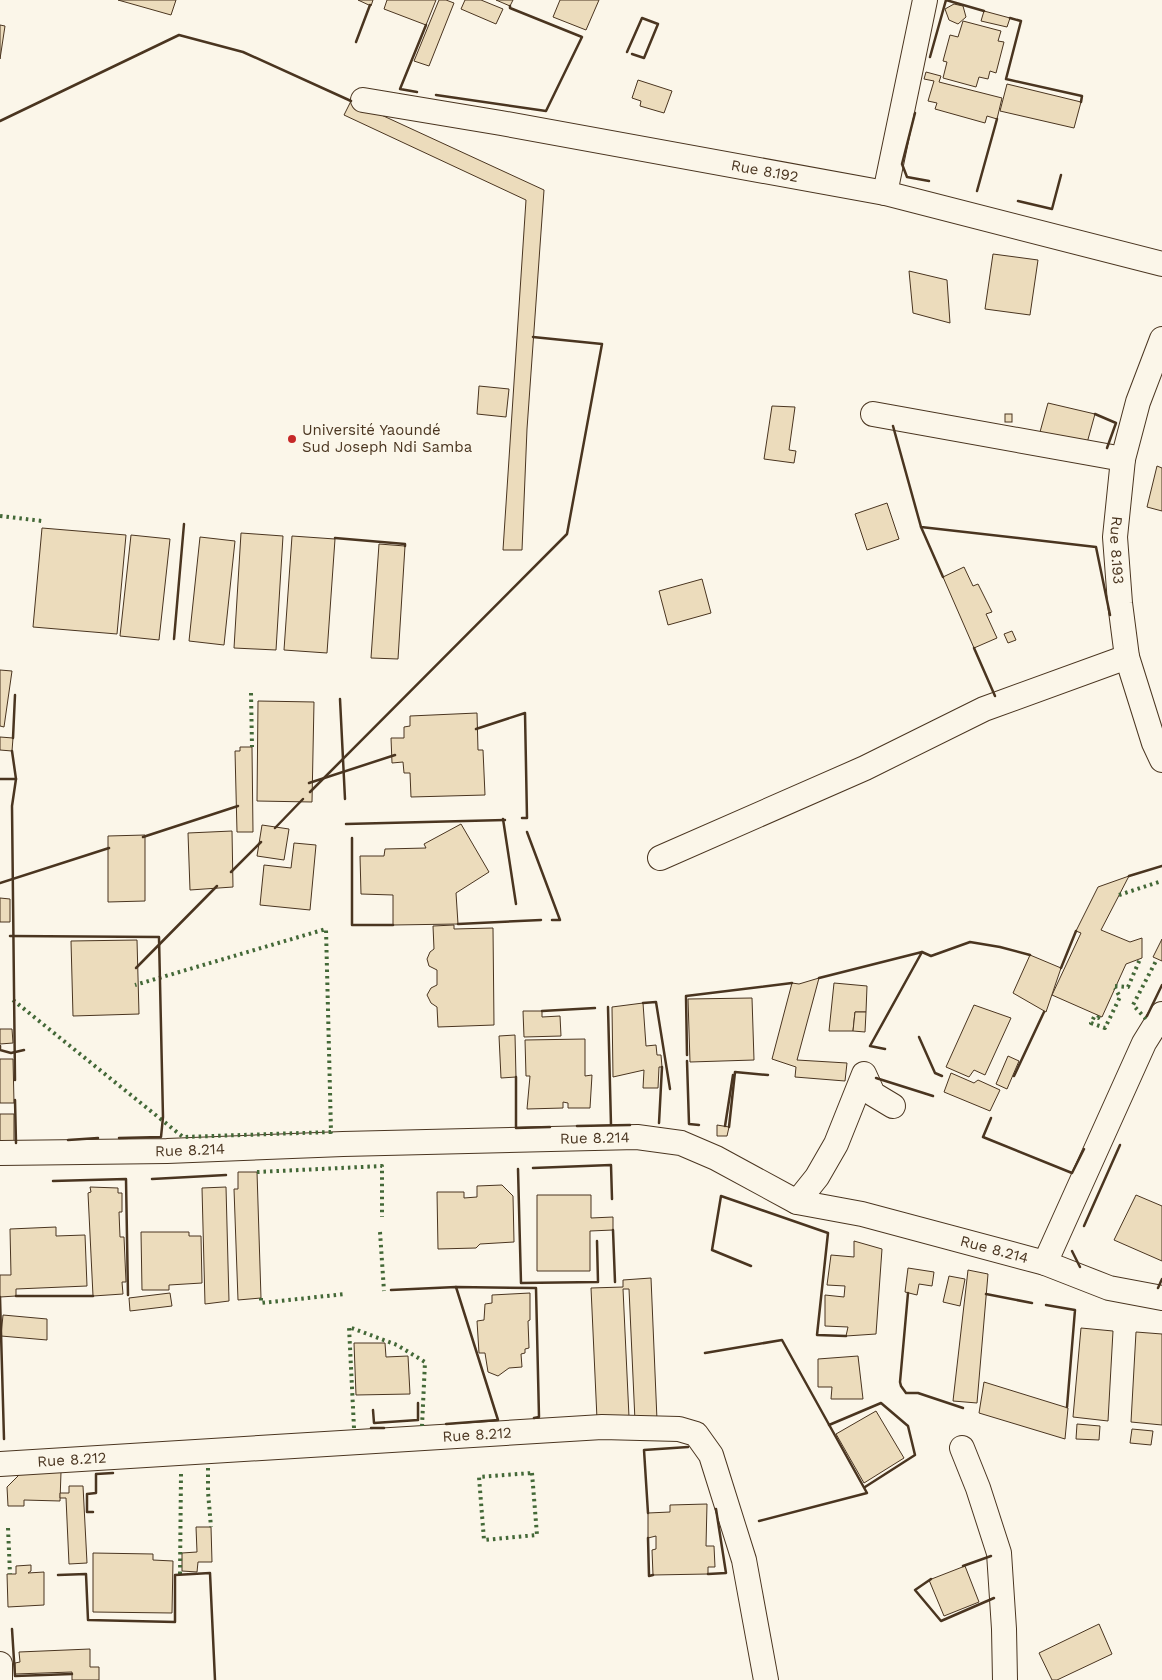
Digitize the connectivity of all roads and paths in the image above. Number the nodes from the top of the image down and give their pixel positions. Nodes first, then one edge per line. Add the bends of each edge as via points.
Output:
1 (925, 0) edge
2 (362, 100) dead end
3 (885, 193) junction
4 (1162, 264) edge
5 (1162, 339) edge
6 (873, 414) dead end
7 (1122, 460) junction
8 (1127, 657) junction
9 (1162, 760) edge
10 (660, 858) dead end
11 (1162, 1014) edge
12 (893, 1106) dead end
13 (0, 1153) edge
14 (798, 1202) junction
15 (1045, 1263) junction
16 (1162, 1298) edge
17 (962, 1448) dead end
18 (0, 1464) edge
19 (0, 1664) edge
20 (0, 1680) edge
21 (766, 1680) edge
22 (1005, 1680) edge

1 - 3 street
2 - 3 street, Rue 8.192
3 - 4 street, Rue 8.192
5 - 7 street, Rue 8.193 via 1138,402
6 - 7 street
7 - 8 street, Rue 8.193 via 1115,537
8 - 9 street, Rue 8.193
8 - 10 street via 984,709 865,768
11 - 15 street via 1144,1043
12 - 14 street via 873,1094 864,1074 836,1144
13 - 14 street, Rue 8.214 via 167,1152 637,1137 681,1143
14 - 15 street, Rue 8.214 via 862,1214
15 - 16 street, Rue 8.214 via 1109,1288
17 - 22 street via 999,1553
18 - 21 street, Rue 8.212 via 602,1427 688,1431 696,1434 711,1455 744,1560
19 - 20 street

